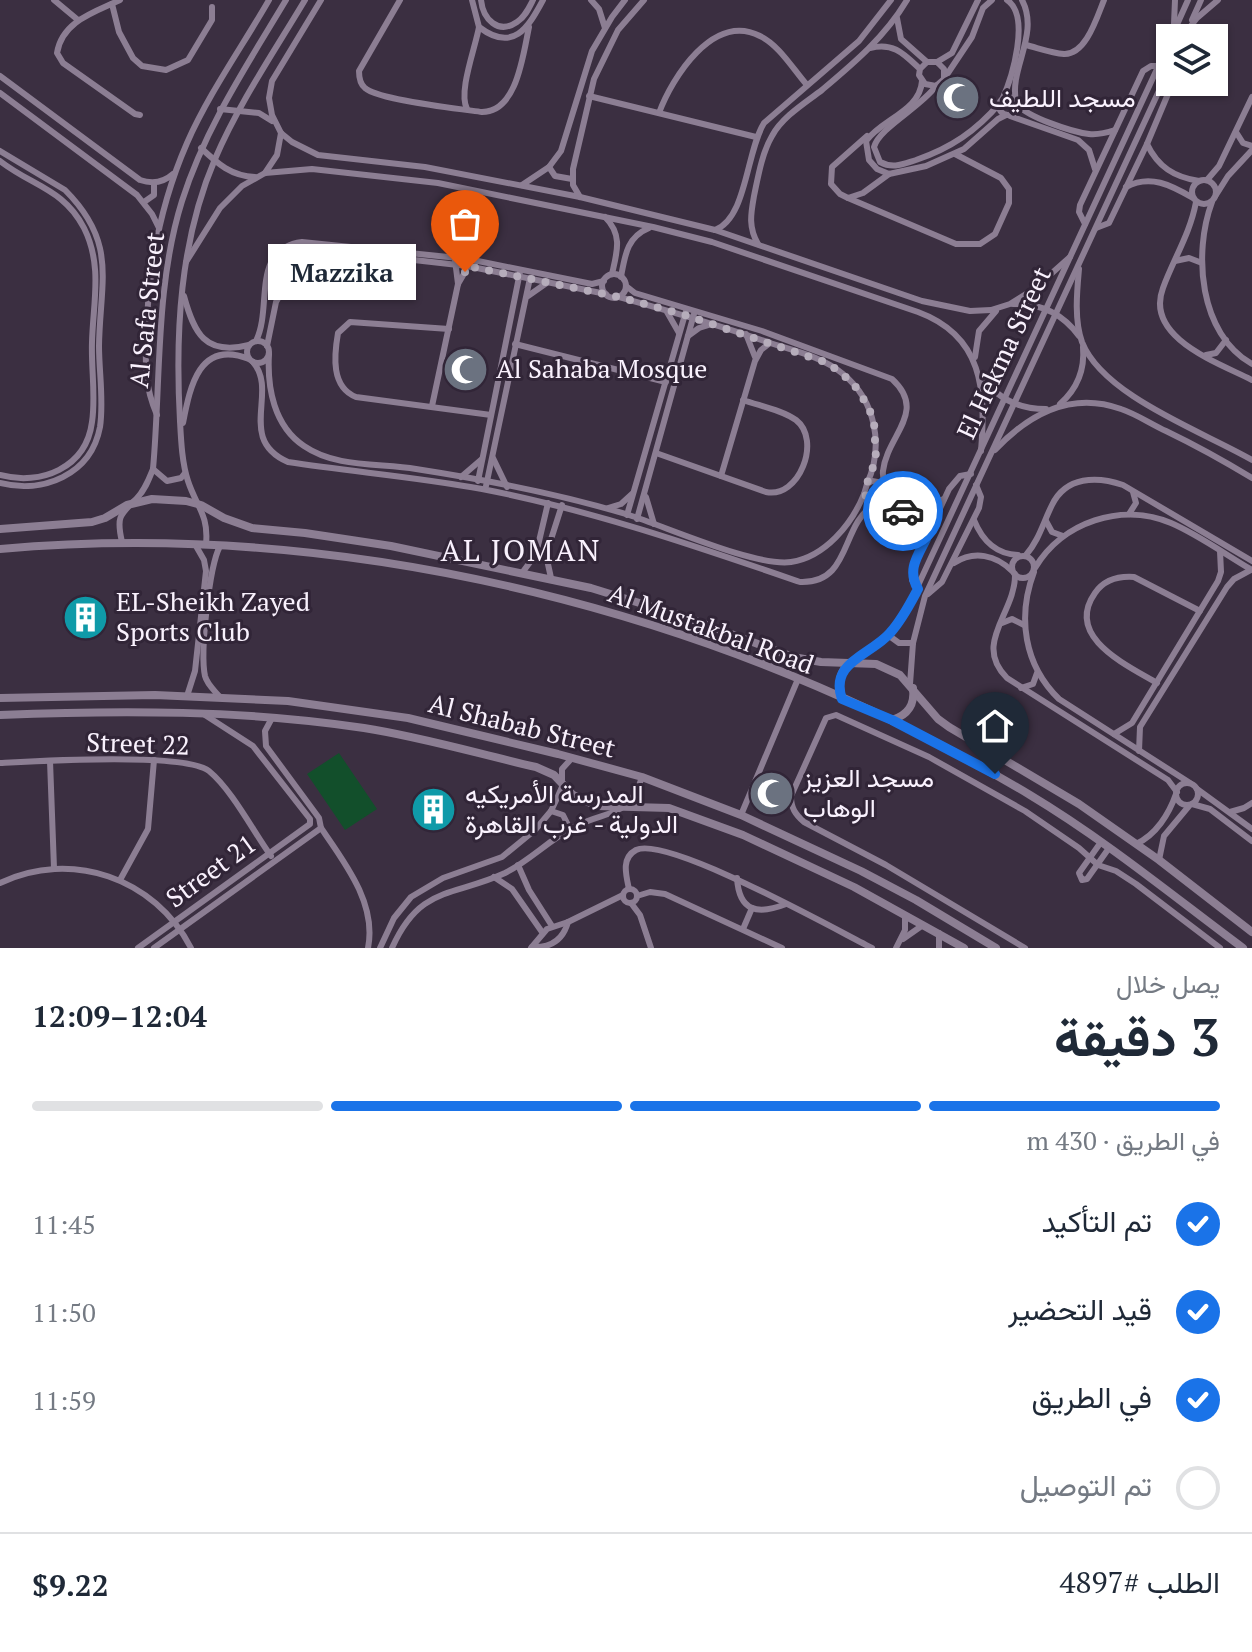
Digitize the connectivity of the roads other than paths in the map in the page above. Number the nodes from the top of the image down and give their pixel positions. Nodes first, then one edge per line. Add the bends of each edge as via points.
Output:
1 (54, 0) edge
2 (120, 0) edge
3 (269, 0) edge
4 (286, 0) edge
5 (305, 0) edge
6 (321, 0) edge
7 (400, 0) edge
8 (472, 0) edge
9 (481, 0) edge
10 (533, 0) edge
11 (543, 0) edge
12 (591, 0) edge
13 (625, 0) edge
14 (644, 0) edge
15 (891, 0) edge
16 (907, 0) edge
17 (1007, 0) edge
18 (1104, 0) edge
19 (1175, 0) edge
20 (1188, 0) edge
21 (1201, 0) edge
22 (1218, 0) edge
23 (984, 1) edge
24 (1024, 2) edge
25 (112, 4) junction
26 (212, 7) dead end
27 (1015, 8) junction
28 (525, 13) junction
29 (483, 14) junction
30 (897, 16) junction
31 (475, 18) junction
32 (533, 18) junction
33 (78, 20) junction
34 (1173, 24) edge
35 (1178, 24) edge
36 (1190, 24) edge
37 (1193, 24) edge
38 (479, 27) junction
39 (529, 27) junction
40 (605, 28) junction
41 (243, 45) junction
42 (1026, 45) junction
43 (870, 48) junction
44 (255, 52) junction
45 (927, 62) junction
46 (937, 62) junction
47 (1156, 66) edge
48 (920, 69) junction
49 (1156, 72) edge
50 (260, 75) junction
51 (818, 75) junction
52 (0, 76) edge
53 (944, 79) junction
54 (272, 81) junction
55 (922, 81) junction
56 (807, 85) junction
57 (826, 86) junction
58 (936, 86) junction
59 (0, 93) edge
60 (24, 94) junction
61 (589, 96) junction
62 (1158, 96) edge
63 (1167, 96) edge
64 (1252, 97) edge
65 (1001, 101) junction
66 (1016, 102) junction
67 (16, 105) junction
68 (220, 109) junction
69 (467, 109) junction
70 (239, 111) junction
71 (659, 113) junction
72 (140, 115) dead end
73 (1008, 116) junction
74 (275, 123) junction
75 (1115, 130) junction
76 (1236, 132) junction
77 (281, 133) junction
78 (875, 134) junction
79 (756, 137) junction
80 (1147, 144) junction
81 (201, 148) junction
82 (1252, 148) edge
83 (0, 151) edge
84 (955, 154) junction
85 (0, 161) edge
86 (214, 161) junction
87 (549, 167) junction
88 (894, 171) junction
89 (1096, 171) junction
90 (176, 172) junction
91 (265, 173) junction
92 (477, 176) junction
93 (255, 177) junction
94 (572, 179) junction
95 (1203, 181) junction
96 (154, 183) junction
97 (47, 184) junction
98 (522, 185) junction
99 (1126, 187) junction
100 (474, 189) junction
101 (580, 197) junction
102 (848, 198) junction
103 (1214, 198) junction
104 (1195, 200) junction
105 (144, 202) junction
106 (605, 217) junction
107 (1085, 224) junction
108 (653, 227) junction
109 (159, 228) junction
110 (1096, 228) junction
111 (715, 230) junction
112 (313, 244) junction
113 (758, 244) junction
114 (772, 248) junction
115 (1070, 257) junction
116 (316, 259) junction
117 (454, 260) junction
118 (768, 261) junction
119 (1174, 261) junction
120 (186, 262) junction
121 (467, 262) junction
122 (1079, 263) junction
123 (1202, 263) junction
124 (520, 273) junction
125 (612, 274) junction
126 (531, 275) junction
127 (621, 277) junction
128 (267, 279) junction
129 (604, 281) junction
130 (548, 282) junction
131 (458, 284) junction
132 (285, 286) junction
133 (626, 286) junction
134 (183, 289) junction
135 (606, 294) junction
136 (619, 297) junction
137 (525, 299) junction
138 (922, 301) junction
139 (1006, 306) junction
140 (664, 309) junction
141 (1046, 309) junction
142 (686, 311) junction
143 (918, 312) junction
144 (694, 314) junction
145 (1056, 314) junction
146 (712, 324) junction
147 (449, 329) junction
148 (746, 334) junction
149 (679, 335) junction
150 (760, 335) junction
151 (688, 336) junction
152 (1226, 340) junction
153 (1082, 341) junction
154 (253, 343) junction
155 (770, 343) junction
156 (515, 344) junction
157 (268, 350) junction
158 (1206, 355) junction
159 (251, 361) junction
160 (755, 361) junction
161 (976, 364) junction
162 (1252, 364) edge
163 (861, 367) junction
164 (979, 372) junction
165 (499, 378) junction
166 (508, 379) junction
167 (1252, 380) edge
168 (666, 382) junction
169 (853, 383) junction
170 (1005, 399) junction
171 (743, 400) junction
172 (1014, 403) junction
173 (432, 406) junction
174 (1054, 407) junction
175 (278, 415) junction
176 (491, 415) junction
177 (158, 417) junction
178 (655, 419) junction
179 (664, 422) junction
180 (260, 423) junction
181 (1204, 434) junction
182 (180, 435) junction
183 (876, 439) junction
184 (894, 442) junction
185 (305, 447) junction
186 (1198, 447) junction
187 (981, 451) junction
188 (656, 453) junction
189 (990, 456) junction
190 (492, 457) junction
191 (482, 459) junction
192 (1252, 460) edge
193 (297, 463) junction
194 (153, 469) junction
195 (186, 472) junction
196 (971, 474) junction
197 (0, 475) edge
198 (721, 476) junction
199 (57, 477) junction
200 (461, 477) junction
201 (1252, 478) edge
202 (0, 483) edge
203 (477, 484) junction
204 (867, 484) junction
205 (884, 485) junction
206 (976, 485) junction
207 (486, 486) junction
208 (507, 487) junction
209 (1132, 491) junction
210 (635, 492) junction
211 (645, 492) junction
212 (864, 494) junction
213 (550, 496) junction
214 (564, 499) junction
215 (944, 499) junction
216 (547, 504) junction
217 (127, 505) junction
218 (201, 505) junction
219 (877, 505) junction
220 (561, 507) junction
221 (605, 509) junction
222 (1129, 514) junction
223 (627, 515) junction
224 (974, 519) junction
225 (1046, 521) junction
226 (636, 522) junction
227 (625, 524) junction
228 (654, 524) junction
229 (0, 529) edge
230 (1063, 536) junction
231 (926, 539) junction
232 (360, 541) junction
233 (122, 542) junction
234 (194, 543) junction
235 (206, 544) junction
236 (221, 544) junction
237 (828, 545) junction
238 (391, 546) junction
239 (0, 549) edge
240 (1220, 551) junction
241 (1024, 555) junction
242 (353, 559) junction
243 (840, 559) junction
244 (1252, 561) edge
245 (791, 562) junction
246 (389, 564) junction
247 (951, 565) junction
248 (1034, 570) junction
249 (1252, 570) edge
250 (522, 573) junction
251 (1014, 573) junction
252 (551, 578) junction
253 (790, 578) junction
254 (918, 589) junction
255 (1212, 591) junction
256 (925, 596) junction
257 (1221, 596) junction
258 (661, 610) junction
259 (1200, 611) junction
260 (1000, 624) junction
261 (1024, 625) junction
262 (667, 631) junction
263 (888, 635) junction
264 (913, 643) junction
265 (1179, 645) junction
266 (1188, 651) junction
267 (849, 663) junction
268 (1037, 673) junction
269 (798, 679) junction
270 (1157, 683) junction
271 (911, 686) junction
272 (1021, 688) junction
273 (81, 695) junction
274 (56, 696) junction
275 (187, 696) junction
276 (219, 696) junction
277 (0, 698) edge
278 (842, 699) junction
279 (367, 711) junction
280 (57, 713) junction
281 (82, 713) junction
282 (0, 715) edge
283 (205, 715) junction
284 (389, 715) junction
285 (272, 717) junction
286 (892, 720) junction
287 (363, 728) junction
288 (386, 732) junction
289 (1114, 734) junction
290 (1139, 751) junction
291 (572, 758) junction
292 (154, 760) junction
293 (50, 761) junction
294 (0, 763) edge
295 (642, 777) junction
296 (1190, 783) junction
297 (562, 787) junction
298 (1197, 789) junction
299 (1176, 793) junction
300 (1074, 801) junction
301 (1252, 803) edge
302 (1191, 805) junction
303 (623, 809) junction
304 (551, 811) junction
305 (1229, 812) junction
306 (741, 815) junction
307 (1065, 818) junction
308 (309, 826) junction
309 (570, 829) junction
310 (1252, 829) edge
311 (320, 830) junction
312 (1252, 841) edge
313 (1136, 844) junction
314 (1105, 845) junction
315 (269, 854) junction
316 (1089, 858) junction
317 (838, 859) junction
318 (1159, 860) junction
319 (275, 862) junction
320 (518, 865) junction
321 (1098, 865) junction
322 (54, 868) junction
323 (861, 871) junction
324 (829, 875) junction
325 (494, 877) junction
326 (737, 878) junction
327 (120, 880) junction
328 (0, 883) edge
329 (854, 887) junction
330 (629, 889) junction
331 (623, 895) junction
332 (637, 896) junction
333 (534, 897) junction
334 (631, 903) junction
335 (1216, 903) junction
336 (523, 904) junction
337 (786, 904) junction
338 (752, 908) junction
339 (905, 915) junction
340 (1206, 920) junction
341 (174, 922) junction
342 (568, 922) junction
343 (924, 924) junction
344 (552, 926) junction
345 (180, 929) junction
346 (743, 929) junction
347 (542, 932) junction
348 (1252, 932) edge
349 (939, 933) junction
350 (897, 946) edge
351 (138, 948) edge
352 (154, 948) edge
353 (191, 948) edge
354 (368, 948) edge
355 (380, 948) edge
356 (392, 948) edge
357 (531, 948) edge
358 (651, 948) edge
359 (782, 948) edge
360 (872, 948) edge
361 (939, 948) edge
362 (964, 948) edge
363 (996, 948) edge
364 (1025, 948) edge
365 (1220, 948) edge
366 (1243, 948) edge

1 - 33 street
2 - 25 street
3 - 41 street
4 - 44 street, Al Safa Street
5 - 50 street, Al Safa Street
6 - 54 street
7 - 69 street via 361,64 362,86 385,96
8 - 31 street
9 - 29 street
10 - 28 street
11 - 32 street
12 - 40 street
13 - 40 street
14 - 61 street via 609,45
15 - 51 street via 859,41
16 - 30 street
17 - 27 street
18 - 42 street via 1074,52
19 - 34 street
20 - 35 street, El Hekma Street
21 - 36 street
22 - 37 street
23 - 46 street via 952,53
23 - 53 street via 972,37
24 - 27 street
24 - 42 street
25 - 26 street via 133,58 142,66 166,70 188,60 212,20
25 - 33 street
27 - 65 street via 1017,51
28 - 29 street via 508,26 493,24
28 - 32 street
29 - 31 street
30 - 43 street
30 - 45 street via 901,39
31 - 38 street
32 - 39 street
33 - 72 street via 58,46 59,59
38 - 39 street via 504,37
38 - 69 street via 463,89
39 - 69 street via 504,105 490,112
40 - 87 street via 586,64 565,142
41 - 44 street
41 - 90 street via 201,114
42 - 66 street
43 - 48 street via 894,47
43 - 57 street
44 - 68 street, Al Safa Street
45 - 46 street
45 - 48 street
46 - 53 street
47 - 75 street via 1143,71
48 - 55 street
49 - 107 street, El Hekma Street
50 - 54 street
50 - 70 street, Al Safa Street
51 - 56 street
51 - 57 street
52 - 60 street
53 - 58 street
54 - 74 street
55 - 58 street
55 - 78 street via 916,99
56 - 71 street via 771,44 734,31 689,60
56 - 79 street
57 - 113 street via 773,133 750,216
58 - 78 street via 919,106
59 - 67 street
60 - 67 street
60 - 96 street via 133,175
61 - 71 street
61 - 94 street
62 - 110 street, El Hekma Street
63 - 80 street
64 - 76 street
65 - 66 street via 1009,97
65 - 73 street via 1000,111
65 - 88 street via 962,139
66 - 73 street via 1016,112
66 - 75 street via 1026,113 1081,132
67 - 105 street
68 - 70 street
68 - 81 street, Al Safa Street
70 - 74 street via 259,113
70 - 86 street, Al Safa Street
71 - 79 street
73 - 84 street
73 - 89 street via 1078,140 1089,150
74 - 77 street
75 - 89 street
76 - 82 street
76 - 95 street via 1219,166
77 - 91 street via 277,155
77 - 92 street via 318,155
78 - 88 street via 876,158
78 - 102 street via 832,167 831,184
79 - 111 street via 735,211
80 - 95 street via 1165,169
80 - 99 street
81 - 86 street
81 - 177 street, Al Safa Street via 168,259
82 - 103 street
83 - 97 street
84 - 88 street
84 - 102 street via 1001,178 1009,189 1009,203 995,234 980,244 956,244
85 - 97 street
86 - 93 street via 233,174
86 - 120 street, Al Safa Street
87 - 94 street via 555,176
87 - 98 street
88 - 102 street
89 - 107 street via 1079,209
90 - 96 street
90 - 109 street
91 - 93 street
91 - 100 street via 312,169
92 - 98 street
92 - 100 street
93 - 120 street via 220,208
94 - 101 street
95 - 103 street via 1214,186
95 - 104 street via 1192,189
96 - 105 street via 154,195
97 - 199 street via 78,210 97,273 92,421 83,449
98 - 101 street
99 - 104 street via 1159,181
99 - 110 street via 1109,223
100 - 106 street
101 - 111 street
103 - 104 street via 1204,205
103 - 123 street via 1203,233
104 - 119 street via 1185,243
105 - 109 street
106 - 108 street
106 - 125 street via 618,240
107 - 115 street, El Hekma Street
108 - 118 street
108 - 127 street via 630,242
109 - 177 street via 145,373
110 - 122 street, El Hekma Street
111 - 113 street
112 - 116 street
112 - 117 street
112 - 128 street via 280,249
113 - 114 street
114 - 118 street
114 - 138 street
115 - 139 street
115 - 141 street, El Hekma Street
116 - 117 street via 343,252
116 - 132 street
117 - 121 street
117 - 131 street
118 - 143 street
119 - 123 street via 1189,258
119 - 158 street via 1160,310 1177,340
120 - 134 street, Al Safa Street
121 - 124 street
121 - 131 street
122 - 145 street, El Hekma Street
122 - 153 street
123 - 152 street via 1209,303
124 - 126 street
124 - 165 street
125 - 127 street
125 - 129 street
126 - 129 street
126 - 130 street
126 - 137 street
127 - 133 street
128 - 132 street
128 - 154 street via 260,330
129 - 135 street
130 - 135 street
130 - 137 street
131 - 147 street
132 - 157 street via 276,302
133 - 136 street
133 - 142 street
134 - 154 street via 203,339 222,347
134 - 182 street, Al Safa Street
135 - 136 street
136 - 140 street
137 - 156 street
138 - 139 street via 970,311
138 - 143 street
139 - 141 street
139 - 161 street via 979,331
140 - 142 street
140 - 149 street
141 - 145 street
141 - 170 street, El Hekma Street
142 - 144 street
142 - 149 street
143 - 161 street via 947,326
144 - 146 street
144 - 150 street
144 - 151 street
145 - 153 street
145 - 172 street, El Hekma Street
146 - 148 street
146 - 151 street
147 - 173 street
147 - 173 street via 358,321 338,333 336,375 349,394
148 - 150 street
148 - 160 street
149 - 168 street
150 - 155 street
150 - 163 street
151 - 179 street
152 - 158 street via 1216,353
152 - 162 street
153 - 174 street via 1079,378
153 - 181 street via 1105,373 1135,399
154 - 157 street
154 - 159 street via 247,352
155 - 160 street
155 - 169 street via 828,363
156 - 166 street
156 - 168 street
157 - 159 street via 261,363
157 - 175 street
158 - 167 street
159 - 180 street via 261,380
159 - 182 street via 222,355 203,365 191,382
160 - 171 street
161 - 164 street
163 - 169 street
163 - 184 street via 902,387 907,412
164 - 170 street
164 - 187 street
165 - 166 street
165 - 176 street
166 - 190 street
168 - 178 street
169 - 183 street via 868,406
170 - 172 street
170 - 187 street, El Hekma Street
171 - 198 street
171 - 198 street via 796,420 807,436 806,454 792,485 779,493
172 - 174 street
172 - 189 street, El Hekma Street
173 - 176 street
174 - 186 street via 1089,403 1122,409
174 - 189 street via 1020,425
175 - 180 street
175 - 185 street
176 - 191 street
177 - 194 street, Al Safa Street
178 - 179 street
178 - 210 street
179 - 188 street
180 - 193 street via 273,452
181 - 186 street
181 - 192 street
182 - 195 street, Al Safa Street
183 - 184 street
183 - 204 street
184 - 205 street via 883,467
185 - 193 street
185 - 200 street via 335,460
186 - 201 street
187 - 196 street, El Hekma Street
188 - 198 street
188 - 211 street
189 - 206 street, El Hekma Street
190 - 207 street
190 - 208 street
191 - 200 street
191 - 203 street
193 - 203 street
194 - 195 street via 167,481
194 - 217 street, Al Safa Street via 144,490
195 - 218 street, Al Safa Street
196 - 215 street via 960,476
196 - 254 street, El Hekma Street
197 - 199 street
199 - 202 street via 33,487
200 - 203 street
203 - 207 street
204 - 205 street
204 - 212 street
205 - 215 street via 911,503
205 - 219 street via 887,497
206 - 224 street via 981,497
206 - 256 street, El Hekma Street
207 - 208 street
207 - 216 street
208 - 213 street
209 - 222 street via 1136,503
209 - 225 street via 1105,478 1085,479 1066,488
209 - 244 street
210 - 221 street
210 - 223 street
211 - 226 street
211 - 228 street
212 - 219 street
212 - 237 street
213 - 214 street
213 - 216 street
214 - 220 street
214 - 221 street
215 - 231 street
216 - 220 street
216 - 250 street via 536,554
217 - 218 main road, Al Mustakbal Road via 162,498
217 - 229 main road, Al Mustakbal Road via 92,522
217 - 233 street, Al Safa Street via 120,521
218 - 232 main road, Al Mustakbal Road via 252,528
218 - 235 street, Al Safa Street via 208,528
219 - 231 street via 914,517
219 - 243 street via 861,517
220 - 227 street
220 - 252 street via 546,555
221 - 223 street
222 - 230 street via 1094,520
222 - 240 street via 1172,523
223 - 226 street
223 - 227 street
224 - 241 street via 987,543 1003,553
224 - 247 street
225 - 230 street via 1052,532
225 - 241 street
226 - 227 street
226 - 228 street
226 - 253 street
228 - 245 street via 753,557
230 - 248 street
231 - 254 street via 913,567
232 - 238 main road, Al Mustakbal Road
232 - 242 main road via 362,553
233 - 234 main road, Al Mustakbal Road
233 - 239 main road, Al Mustakbal Road
234 - 235 main road, Al Mustakbal Road
234 - 275 street via 206,571 195,671
235 - 236 main road, Al Mustakbal Road
236 - 242 main road, Al Mustakbal Road
236 - 276 street via 213,562 205,654 206,678
237 - 243 street
237 - 245 street
238 - 246 main road via 386,554
238 - 250 main road, Al Mustakbal Road
240 - 249 street
240 - 255 street via 1221,572
241 - 248 street via 1033,560
241 - 251 street via 1014,559
242 - 246 main road, Al Mustakbal Road
243 - 253 street via 819,580
245 - 253 street
246 - 262 main road, Al Mustakbal Road via 516,588
247 - 251 street via 981,555 998,559
247 - 256 street via 942,582
248 - 251 street via 1027,578
248 - 261 street
249 - 257 street via 1234,579
250 - 252 main road, Al Mustakbal Road
251 - 260 street via 1012,597
252 - 258 main road, Al Mustakbal Road
254 - 263 street, El Hekma Street
255 - 257 street
255 - 259 street
256 - 264 street, El Hekma Street
257 - 266 street
258 - 262 main road
258 - 267 main road, Al Mustakbal Road via 793,657
259 - 265 street
259 - 270 street via 1134,577 1108,581 1096,591 1087,620 1096,643
260 - 261 street via 1012,619
260 - 272 street via 993,641 994,662
261 - 268 street
262 - 269 main road, Al Mustakbal Road
263 - 264 street via 899,643
263 - 267 street, El Hekma Street
264 - 271 street, El Hekma Street
265 - 266 street
265 - 270 street
266 - 290 street via 1140,727
267 - 271 main road, Al Mustakbal Road via 876,664
267 - 278 main road via 839,683
268 - 272 street via 1033,684
268 - 289 street via 1059,699
269 - 278 main road, Al Mustakbal Road
269 - 306 street
270 - 289 street via 1132,723
271 - 286 main road via 912,705
271 - 300 main road, Al Mustakbal Road via 949,727
272 - 299 street via 1168,780
273 - 274 main road, Al Shabab Street
273 - 275 main road, Al Shabab Street
273 - 281 main road
274 - 277 main road, Al Shabab Street
274 - 280 main road
275 - 276 main road, Al Shabab Street
276 - 279 main road, Al Shabab Street
278 - 286 main road, Al Mustakbal Road
279 - 284 main road, Al Shabab Street
279 - 287 main road
280 - 281 main road, Al Shabab Street
280 - 282 main road, Al Shabab Street
281 - 283 main road, Al Shabab Street
283 - 285 main road, Al Shabab Street
283 - 308 street via 253,746 310,819
284 - 288 main road
284 - 291 main road, Al Shabab Street
285 - 287 main road, Al Shabab Street
285 - 311 street via 265,731 266,746 319,818
286 - 307 main road, Al Mustakbal Road
287 - 288 main road, Al Shabab Street
288 - 297 main road, Al Shabab Street via 536,767 554,775
289 - 290 street
290 - 296 street
291 - 295 main road, Al Shabab Street
291 - 297 street via 562,769
292 - 293 street, Street 22
292 - 315 street, Street 22 via 191,763 209,772
292 - 327 street via 148,829
293 - 294 street, Street 22
293 - 322 street
295 - 303 street via 636,796
295 - 306 main road, Al Shabab Street
296 - 298 street
296 - 299 street
297 - 303 main road, Al Shabab Street via 597,806
297 - 304 street
298 - 302 street via 1198,798
298 - 305 street
299 - 302 street via 1181,803
299 - 313 street via 1155,830
300 - 307 main road via 1064,809
300 - 313 main road, Al Mustakbal Road
301 - 305 street
302 - 312 street via 1210,809
302 - 318 street via 1164,836
303 - 309 street
303 - 324 main road, Al Shabab Street via 684,812
304 - 309 street via 563,815
304 - 355 street via 502,857 443,878 411,897
305 - 310 street
306 - 317 main road, Al Shabab Street
307 - 314 main road, Al Mustakbal Road
308 - 311 street
308 - 315 street, Street 21
309 - 320 street
311 - 319 street, Street 21
311 - 354 street via 362,895 370,927
313 - 318 main road, Al Mustakbal Road
314 - 316 street
314 - 321 street
314 - 340 main road, Al Mustakbal Road
315 - 319 street, Street 22
315 - 341 street, Street 21
316 - 321 street
316 - 321 street via 1080,879 1087,879
316 - 364 street via 1025,811 929,757 836,715 826,718 791,796 797,816
317 - 323 main road, Al Shabab Street
317 - 324 main road via 838,869
318 - 335 main road, Al Mustakbal Road
319 - 345 street, Street 21
320 - 325 street
320 - 333 street
321 - 365 street via 1136,884
322 - 327 street via 88,870
322 - 328 street
323 - 329 main road
323 - 363 main road, Al Shabab Street
324 - 329 main road, Al Shabab Street
325 - 336 street
325 - 356 street via 432,898 411,916
326 - 330 street via 667,852 638,849 625,865
326 - 337 street
326 - 338 street via 743,901
327 - 341 street via 151,898
329 - 339 main road, Al Shabab Street
330 - 331 street
330 - 332 street
331 - 334 street
331 - 342 street
332 - 334 street
332 - 346 street via 665,894
333 - 336 street
333 - 344 street
334 - 358 street
335 - 340 main road
335 - 348 main road, Al Mustakbal Road
336 - 347 street
337 - 338 street via 763,911
337 - 360 street
338 - 346 street
339 - 343 main road, Al Shabab Street
339 - 350 street
340 - 366 main road, Al Mustakbal Road
341 - 345 street
341 - 351 street, Street 21
342 - 344 street
342 - 357 street via 552,944
343 - 349 main road, Al Shabab Street
343 - 350 street
344 - 347 street
345 - 352 street, Street 21
345 - 353 street
346 - 359 street
347 - 357 street
349 - 361 street
349 - 362 main road, Al Shabab Street

